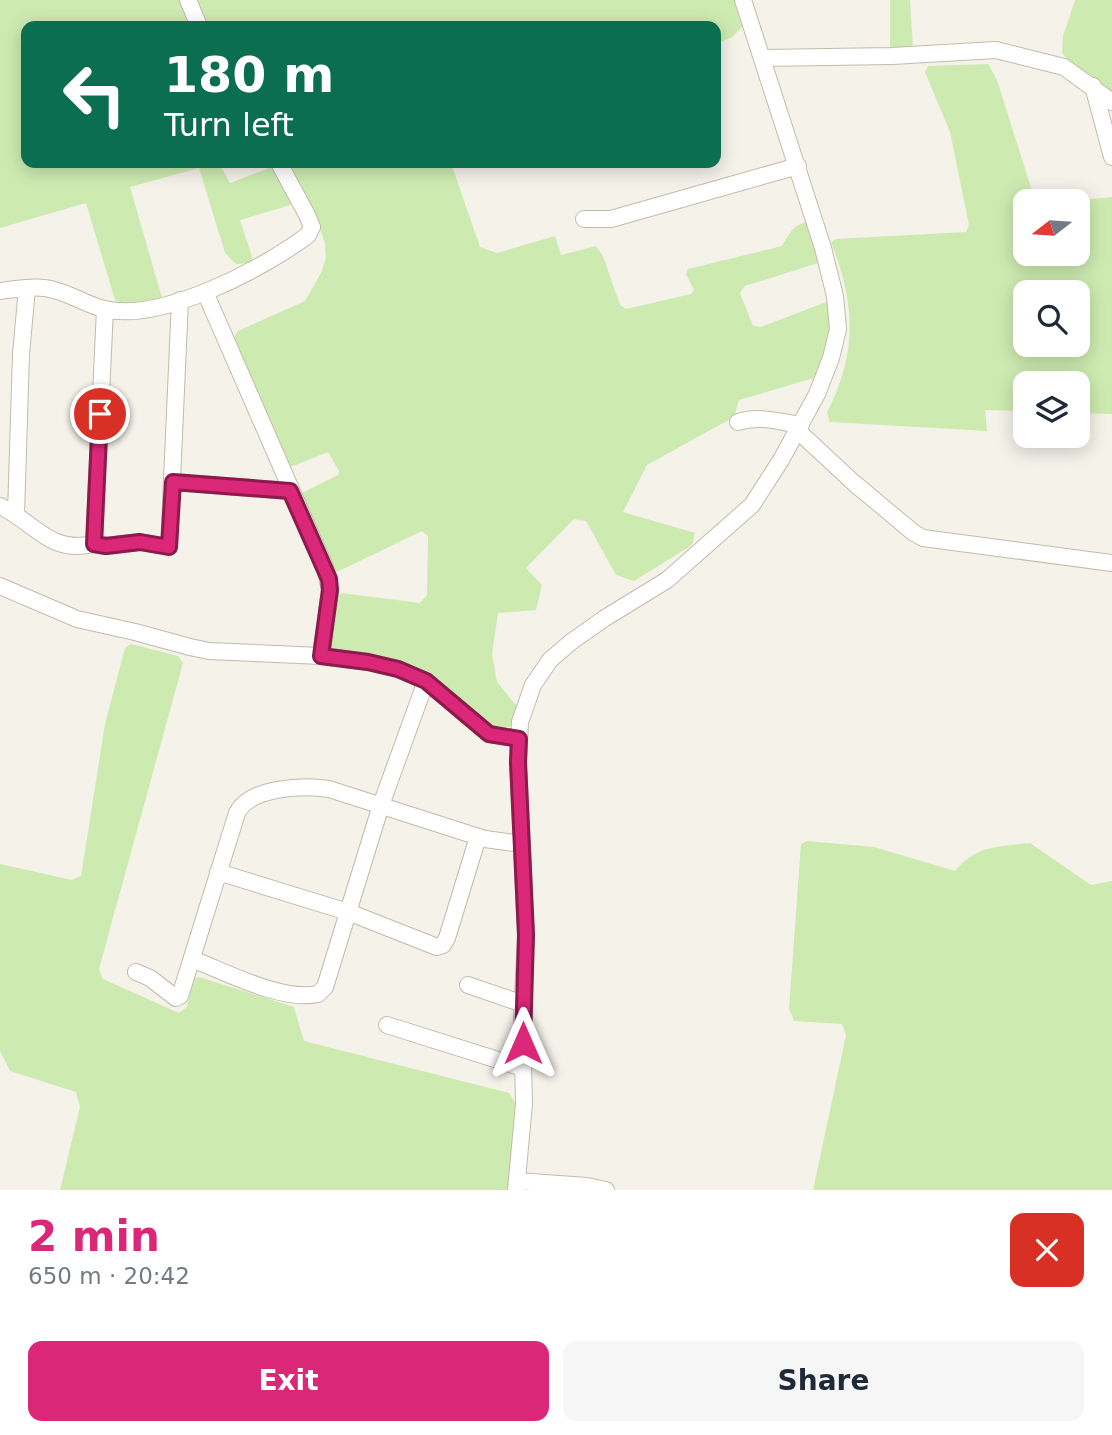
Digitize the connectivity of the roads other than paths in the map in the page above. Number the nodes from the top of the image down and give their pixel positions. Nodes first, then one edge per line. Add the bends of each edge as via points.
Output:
1 (188, 0) edge
2 (743, 0) edge
3 (197, 21) edge
4 (763, 58) junction
5 (1093, 86) junction
6 (1112, 102) edge
7 (1112, 157) edge
8 (798, 166) junction
9 (282, 168) edge
10 (584, 219) dead end
11 (27, 288) junction
12 (0, 291) edge
13 (205, 292) junction
14 (180, 300) junction
15 (105, 309) junction
16 (738, 422) dead end
17 (799, 428) junction
18 (173, 482) junction
19 (290, 491) junction
20 (0, 506) edge
21 (16, 514) junction
22 (94, 544) junction
23 (1112, 563) edge
24 (0, 586) edge
25 (321, 656) junction
26 (426, 681) junction
27 (519, 739) junction
28 (381, 805) junction
29 (478, 837) junction
30 (522, 844) junction
31 (218, 872) junction
32 (348, 912) junction
33 (192, 959) junction
34 (136, 972) dead end
35 (468, 985) dead end
36 (523, 1004) junction
37 (387, 1026) dead end
38 (523, 1068) junction
39 (517, 1185) edge
40 (606, 1190) edge

1 - 3 street
2 - 4 street
4 - 5 street via 996,50 1064,67
4 - 8 street
5 - 6 street
5 - 7 street
8 - 10 street via 611,219
8 - 17 street via 835,296 838,329 817,394
9 - 13 street via 312,227 308,235
11 - 12 street
11 - 15 street via 55,290
11 - 21 street
13 - 14 street
13 - 19 street
14 - 15 street via 147,311
14 - 18 street
15 - 22 street
16 - 17 street via 759,418
17 - 23 street via 854,483 923,538
17 - 27 street via 752,505 667,580 605,618 550,660 533,685
18 - 19 street
18 - 22 street via 169,547 140,542
19 - 25 street via 329,579
20 - 21 street
21 - 22 street via 43,537 61,545
24 - 25 street via 77,619 190,647
25 - 26 street via 398,669
26 - 27 street via 489,734
26 - 28 street
27 - 30 street
28 - 29 street
28 - 31 street via 311,786 250,797 237,813
28 - 32 street
29 - 30 street
29 - 32 street via 443,945 437,947
30 - 36 street
31 - 32 street
31 - 33 street
32 - 33 street via 325,987 318,994 285,992
33 - 34 street via 176,998
35 - 36 street
36 - 38 street
37 - 38 street
38 - 39 street
39 - 40 street via 587,1185

